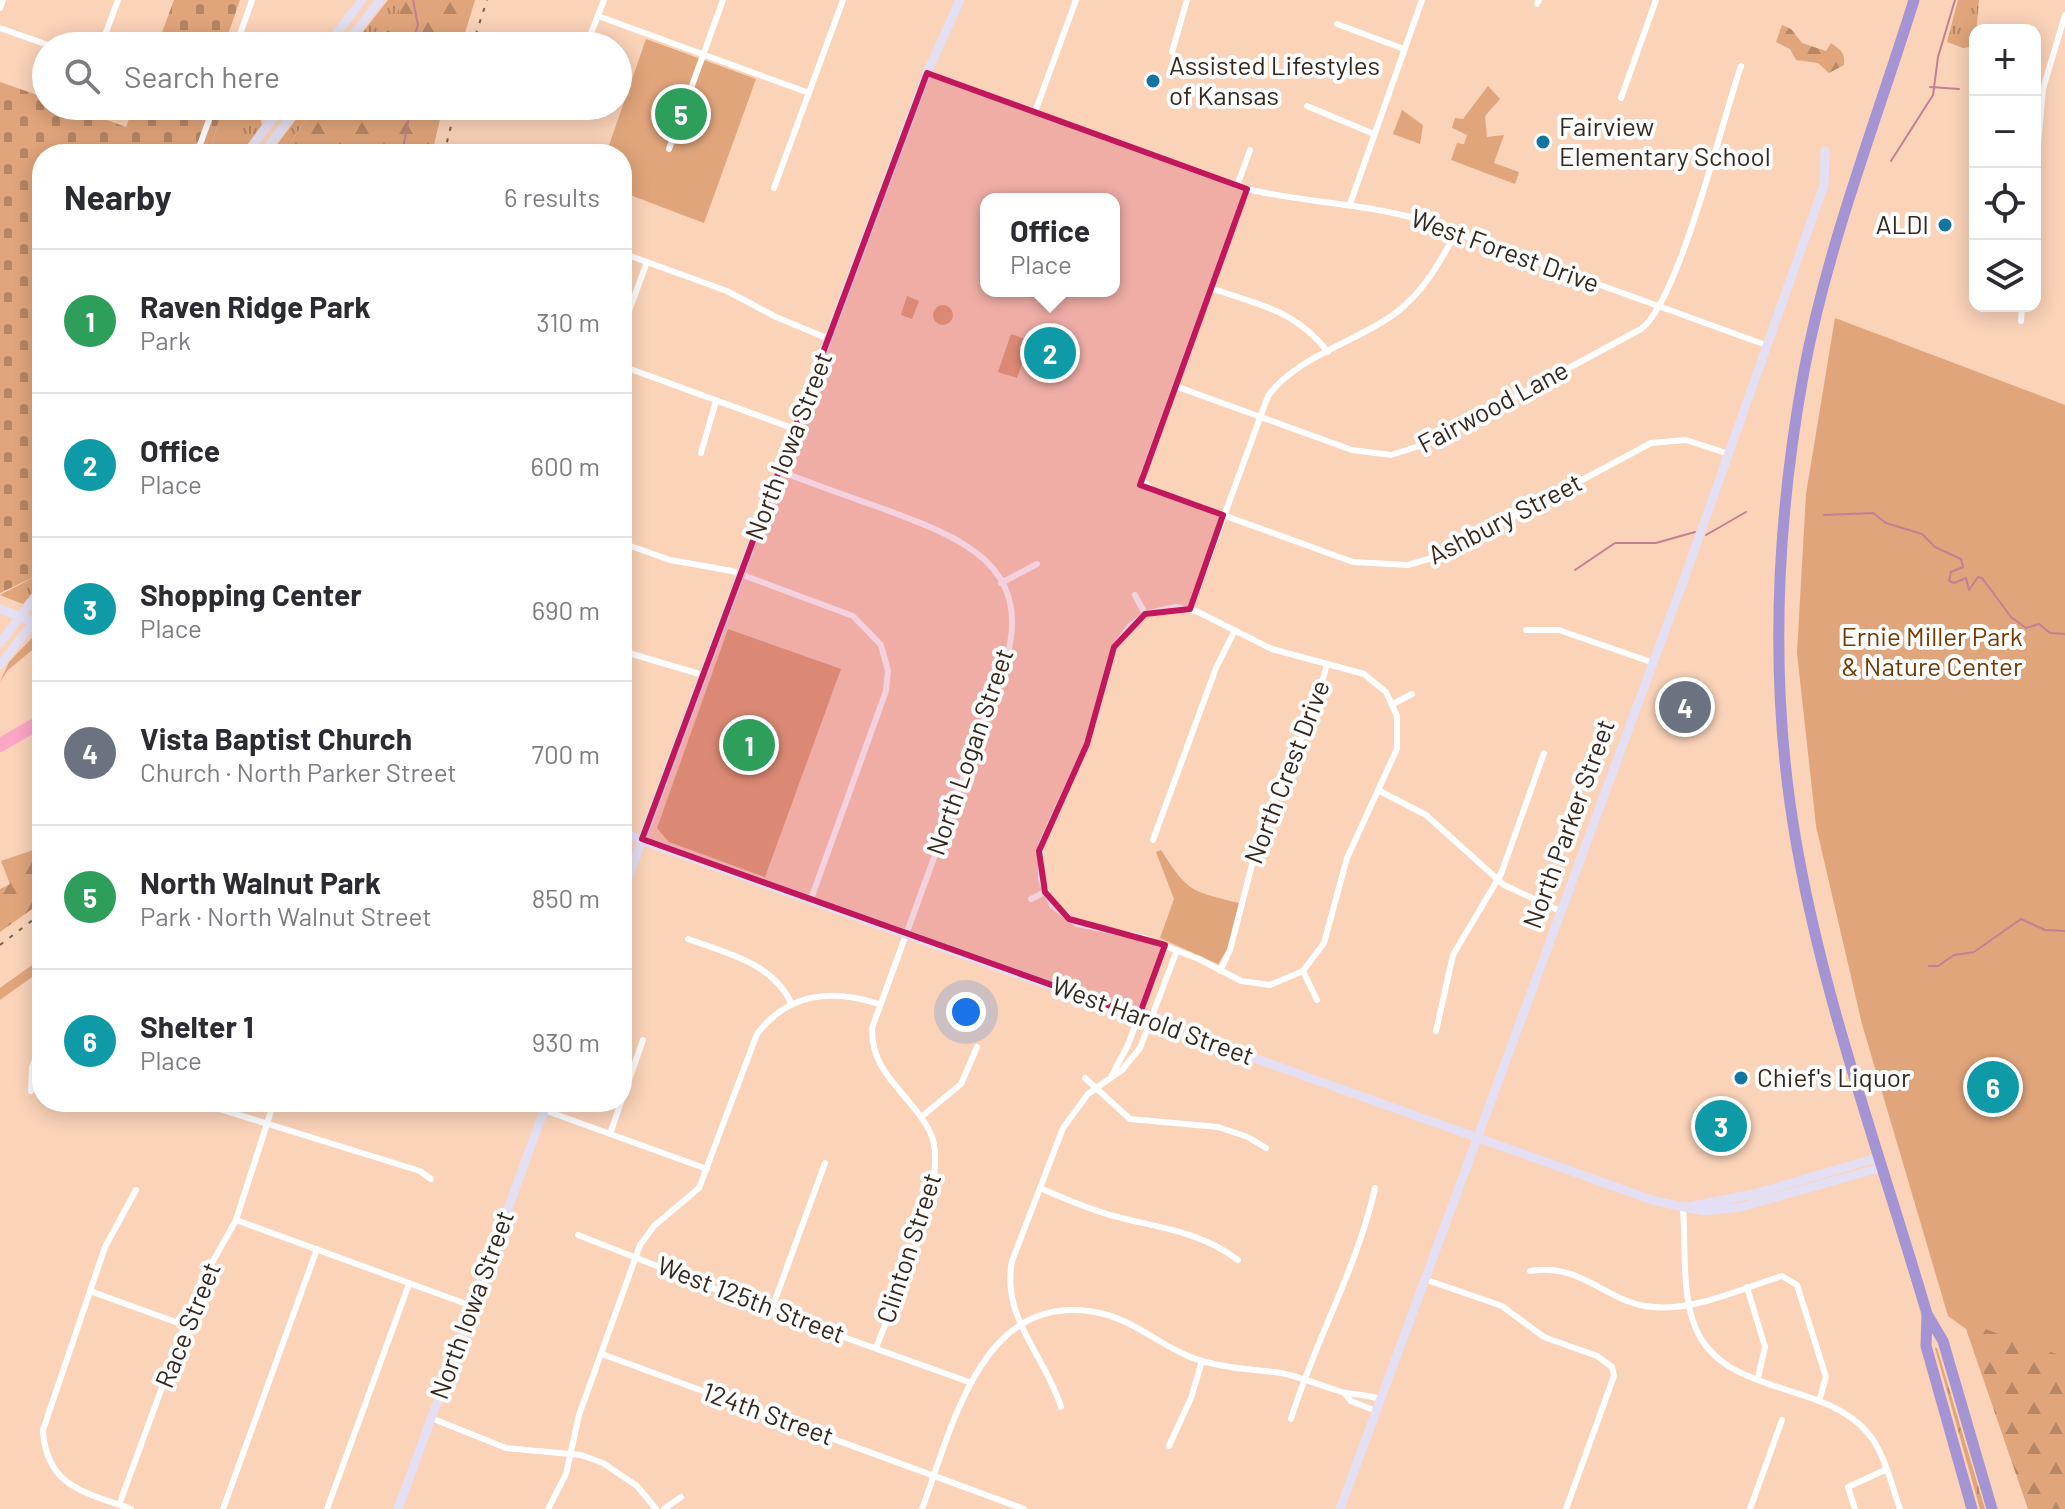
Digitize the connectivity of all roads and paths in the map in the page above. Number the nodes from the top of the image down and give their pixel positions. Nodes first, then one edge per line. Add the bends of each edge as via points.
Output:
1 (3, 0) edge
2 (118, 0) edge
3 (252, 0) edge
4 (362, 0) edge
5 (380, 0) edge
6 (604, 0) edge
7 (723, 0) edge
8 (843, 0) edge
9 (960, 0) edge
10 (1076, 0) edge
11 (1187, 0) edge
12 (1422, 0) edge
13 (1656, 0) edge
14 (1914, 0) edge
15 (0, 8) edge
16 (2065, 15) edge
17 (598, 16) junction
18 (1337, 24) dead end
19 (0, 28) edge
20 (106, 32) edge
21 (241, 32) edge
22 (338, 32) edge
23 (356, 32) edge
24 (592, 32) edge
25 (32, 39) edge
26 (1404, 49) junction
27 (1172, 52) dead end
28 (703, 55) junction
29 (1741, 66) dead end
30 (927, 73) junction
31 (809, 93) junction
32 (1621, 98) dead end
33 (1307, 106) dead end
34 (1035, 112) junction
35 (209, 120) edge
36 (272, 120) edge
37 (288, 120) edge
38 (1374, 134) junction
39 (200, 144) edge
40 (254, 144) edge
41 (270, 144) edge
42 (669, 149) dead end
43 (1250, 150) dead end
44 (1825, 151) dead end
45 (2036, 168) edge
46 (1237, 186) junction
47 (774, 188) dead end
48 (1247, 189) junction
49 (1350, 204) junction
50 (1456, 233) junction
51 (632, 257) edge
52 (647, 262) junction
53 (1211, 288) junction
54 (632, 303) edge
55 (1659, 307) junction
56 (2022, 312) edge
57 (2021, 321) dead end
58 (829, 339) junction
59 (1766, 345) junction
60 (1328, 352) junction
61 (632, 370) edge
62 (1175, 386) junction
63 (716, 401) junction
64 (1259, 417) junction
65 (795, 429) junction
66 (701, 453) dead end
67 (1729, 454) junction
68 (779, 471) junction
69 (1223, 515) junction
70 (632, 547) edge
71 (1037, 564) dead end
72 (741, 574) junction
73 (1001, 583) junction
74 (1135, 595) dead end
75 (32, 600) edge
76 (0, 609) edge
77 (1190, 609) junction
78 (1145, 614) junction
79 (19, 616) junction
80 (32, 621) edge
81 (32, 630) edge
82 (1526, 630) dead end
83 (1234, 632) junction
84 (0, 643) edge
85 (632, 654) edge
86 (1651, 662) junction
87 (1327, 664) junction
88 (0, 665) edge
89 (703, 675) junction
90 (1412, 694) dead end
91 (1393, 704) junction
92 (1544, 753) dead end
93 (1378, 790) junction
94 (632, 836) edge
95 (642, 839) junction
96 (1153, 840) dead end
97 (632, 866) edge
98 (1498, 880) junction
99 (1045, 892) junction
100 (811, 899) junction
101 (1031, 899) dead end
102 (1560, 911) junction
103 (905, 933) junction
104 (688, 939) dead end
105 (1165, 945) junction
106 (1177, 950) junction
107 (1220, 971) junction
108 (1303, 971) junction
109 (1317, 1000) dead end
110 (791, 1003) junction
111 (879, 1004) junction
112 (1139, 1016) junction
113 (1152, 1020) junction
114 (1436, 1031) dead end
115 (643, 1040) dead end
116 (977, 1047) dead end
117 (32, 1067) edge
118 (632, 1072) edge
119 (1110, 1077) junction
120 (1085, 1078) dead end
121 (1095, 1089) junction
122 (31, 1091) dead end
123 (226, 1112) edge
124 (271, 1112) edge
125 (543, 1112) edge
126 (559, 1112) edge
127 (618, 1112) edge
128 (921, 1117) junction
129 (267, 1126) junction
130 (610, 1134) junction
131 (1478, 1137) junction
132 (1266, 1148) dead end
133 (1881, 1162) junction
134 (825, 1163) dead end
135 (707, 1169) junction
136 (431, 1179) dead end
137 (1040, 1188) junction
138 (1375, 1188) dead end
139 (136, 1190) dead end
140 (1683, 1208) junction
141 (236, 1220) junction
142 (578, 1235) dead end
143 (317, 1249) junction
144 (637, 1255) junction
145 (1238, 1260) dead end
146 (1530, 1271) dead end
147 (1424, 1279) junction
148 (409, 1284) junction
149 (1747, 1287) junction
150 (90, 1291) junction
151 (1690, 1304) junction
152 (472, 1306) junction
153 (771, 1311) junction
154 (1927, 1314) junction
155 (184, 1325) junction
156 (1020, 1326) junction
157 (876, 1348) junction
158 (602, 1354) junction
159 (1202, 1361) junction
160 (1758, 1378) junction
161 (1303, 1379) junction
162 (969, 1382) junction
163 (1344, 1393) junction
164 (1380, 1399) junction
165 (1819, 1401) junction
166 (1061, 1407) dead end
167 (1376, 1411) junction
168 (431, 1418) junction
169 (1291, 1419) dead end
170 (1782, 1420) dead end
171 (1169, 1446) dead end
172 (571, 1454) junction
173 (1885, 1470) junction
174 (935, 1474) junction
175 (681, 1497) dead end
176 (119, 1505) junction
177 (131, 1509) edge
178 (223, 1509) edge
179 (327, 1509) edge
180 (398, 1509) edge
181 (548, 1509) edge
182 (656, 1509) edge
183 (664, 1509) edge
184 (922, 1509) edge
185 (1024, 1509) edge
186 (1340, 1509) edge
187 (1566, 1509) edge
188 (1750, 1509) edge
189 (1855, 1509) edge
190 (1900, 1509) edge
191 (1972, 1509) edge
192 (1992, 1509) edge

1 - 15 street
2 - 20 street
3 - 21 street
4 - 22 street
5 - 23 street
6 - 17 street
7 - 28 street
8 - 31 street
9 - 30 street, North Iowa Street
10 - 34 street
11 - 27 street
12 - 26 street
13 - 32 street
14 - 133 highway via 1832,256 1804,369 1785,497 1778,613 1790,802 1799,854 1820,950
16 - 45 street via 2043,89
17 - 24 street
17 - 28 street
18 - 26 street
19 - 25 street
26 - 38 street
28 - 31 street
28 - 42 street
29 - 55 street via 1719,145
30 - 34 street, West Forest Drive
30 - 58 street, North Iowa Street
31 - 47 street
33 - 38 street
34 - 46 street, West Forest Drive
35 - 39 street
36 - 40 street
37 - 41 street
38 - 49 street
43 - 46 street
44 - 59 street, North Parker Street via 1824,185
46 - 48 street, West Forest Drive
48 - 49 street, West Forest Drive
48 - 53 street
49 - 50 street, West Forest Drive
50 - 55 street, West Forest Drive
50 - 60 street via 1429,281 1412,299
51 - 52 street
52 - 54 street
52 - 58 street via 727,291
53 - 60 street via 1295,318
53 - 62 street
55 - 59 street, West Forest Drive
55 - 64 street, Fairwood Lane via 1641,329 1410,451 1361,452
56 - 57 street
58 - 65 street, North Iowa Street
59 - 67 street, North Parker Street
60 - 64 street via 1284,378
61 - 63 street
62 - 64 street, Fairwood Lane
62 - 69 street, Ashbury Street via 1143,481 1151,489
63 - 65 street
63 - 66 street
64 - 69 street
65 - 68 street, North Iowa Street
67 - 69 street, Ashbury Street via 1686,440 1651,443 1442,555 1408,565 1353,562
67 - 86 street, North Parker Street
68 - 72 street, North Iowa Street
68 - 73 street, North Logan Street via 951,534 983,556
69 - 77 street
70 - 72 street
71 - 73 street
72 - 89 street, North Iowa Street
72 - 100 street via 853,616 874,635 886,660 884,698
73 - 103 street, North Logan Street via 1010,615 1008,651
74 - 78 street
75 - 79 street
76 - 79 street
77 - 78 street
77 - 83 street
78 - 99 street via 1114,647 1087,744 1041,844 1038,861
79 - 80 street
79 - 84 street
81 - 88 street
82 - 86 street via 1559,630
83 - 87 street
83 - 96 street
85 - 89 street
86 - 102 street, North Parker Street
87 - 91 street via 1371,678
87 - 107 street, North Crest Drive via 1314,711 1264,818
89 - 95 street, North Iowa Street
90 - 91 street
91 - 93 street via 1398,744
92 - 98 street
93 - 98 street via 1426,815
93 - 108 street via 1347,858 1324,943
94 - 95 street, West Harold Street
95 - 97 street, North Iowa Street
95 - 100 street, West Harold Street
98 - 102 street
98 - 114 street via 1457,945
99 - 101 street
99 - 105 street via 1052,905 1077,924
100 - 103 street, West Harold Street
102 - 131 street, North Parker Street
103 - 111 street, Clinton Street
103 - 112 street, West Harold Street
104 - 110 street via 760,967 781,985
105 - 106 street
105 - 112 street
106 - 107 street
106 - 113 street
107 - 108 street via 1259,985
108 - 109 street
110 - 111 street via 837,994
110 - 135 street via 757,1034
111 - 128 street, Clinton Street via 872,1042 878,1063
112 - 113 street, West Harold Street
112 - 119 street
113 - 119 street via 1136,1055
113 - 131 street, West Harold Street
115 - 118 street
116 - 128 street via 961,1084
117 - 122 street
119 - 121 street
120 - 121 street
121 - 132 street via 1130,1119 1218,1127
121 - 137 street via 1063,1128
123 - 129 street
124 - 129 street, Race Street
125 - 152 street, North Iowa Street
126 - 130 street
127 - 130 street
128 - 157 street, Clinton Street via 933,1139 935,1182
129 - 136 street via 420,1171
129 - 141 street, Race Street
130 - 135 street
131 - 140 street, West Harold Street
131 - 147 street, North Parker Street
133 - 140 street, West Harold Street via 1876,1169 1741,1207
133 - 154 highway
134 - 153 street
135 - 144 street via 695,1194 654,1226
137 - 145 street via 1111,1215 1180,1229
137 - 156 street via 1009,1277
138 - 161 street via 1353,1266
139 - 150 street via 105,1247
140 - 151 street
141 - 143 street
141 - 155 street, Race Street
142 - 144 street, West 125th Street
143 - 148 street
143 - 178 street
144 - 153 street, West 125th Street
144 - 158 street
146 - 151 street via 1569,1273 1641,1305
147 - 164 street, North Parker Street
147 - 187 street via 1502,1306 1544,1337 1597,1356 1612,1367 1614,1376
148 - 152 street
148 - 179 street
149 - 151 street
149 - 160 street via 1765,1347
149 - 165 street via 1782,1276 1797,1285 1826,1377
150 - 155 street
150 - 176 street via 51,1400 43,1430 46,1456 68,1485
151 - 160 street via 1696,1330 1711,1352 1735,1370
152 - 168 street, North Iowa Street
153 - 157 street, West 125th Street
154 - 191 highway via 1926,1346
154 - 192 highway via 1943,1341
155 - 176 street, Race Street
156 - 159 street via 1054,1314 1093,1312
156 - 162 street via 999,1340
156 - 166 street
157 - 162 street, West 125th Street
158 - 172 street
158 - 174 street, 124th Street
159 - 161 street
159 - 171 street
160 - 165 street
161 - 163 street
161 - 169 street
162 - 174 street
163 - 164 street
163 - 167 street
164 - 167 street, North Parker Street
165 - 173 street via 1844,1412 1868,1433
167 - 186 street, North Parker Street
168 - 172 street via 506,1448
168 - 180 street, North Iowa Street
170 - 188 street
172 - 181 street
172 - 182 street via 603,1463 637,1486
173 - 189 street via 1848,1487
173 - 190 street
174 - 184 street
174 - 185 street, 124th Street
175 - 183 street
176 - 177 street

